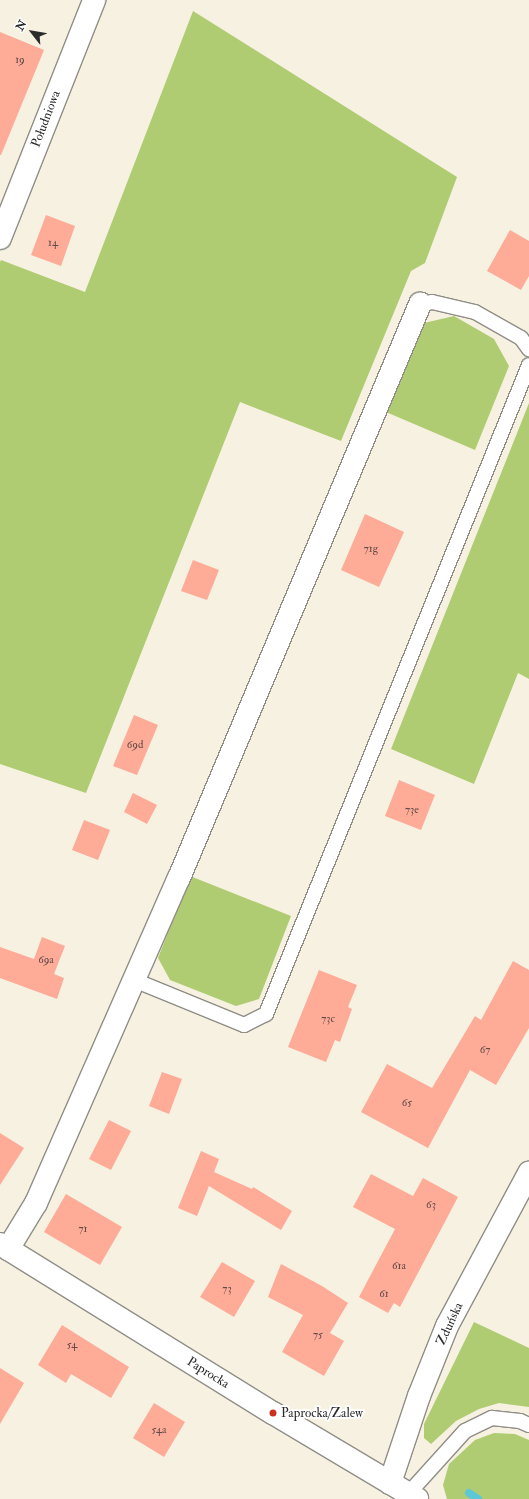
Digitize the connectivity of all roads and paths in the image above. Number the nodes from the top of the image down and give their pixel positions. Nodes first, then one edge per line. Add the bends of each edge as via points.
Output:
1 (94, 0) edge
2 (0, 238) edge
3 (420, 304) joint
4 (529, 349) edge
5 (529, 365) edge
6 (134, 980) junction
7 (529, 1173) edge
8 (4, 1247) edge
9 (529, 1425) edge
10 (404, 1494) edge

1 - 2 street, Południowa
3 - 4 lane via 432,302 475,312 521,338
3 - 6 street via 243,728
5 - 6 lane via 266,1014 244,1025
6 - 8 street via 36,1203
7 - 10 street, Zduńska via 447,1326 419,1396
8 - 10 street, Paprocka
9 - 10 lane via 520,1421 492,1418 465,1431

